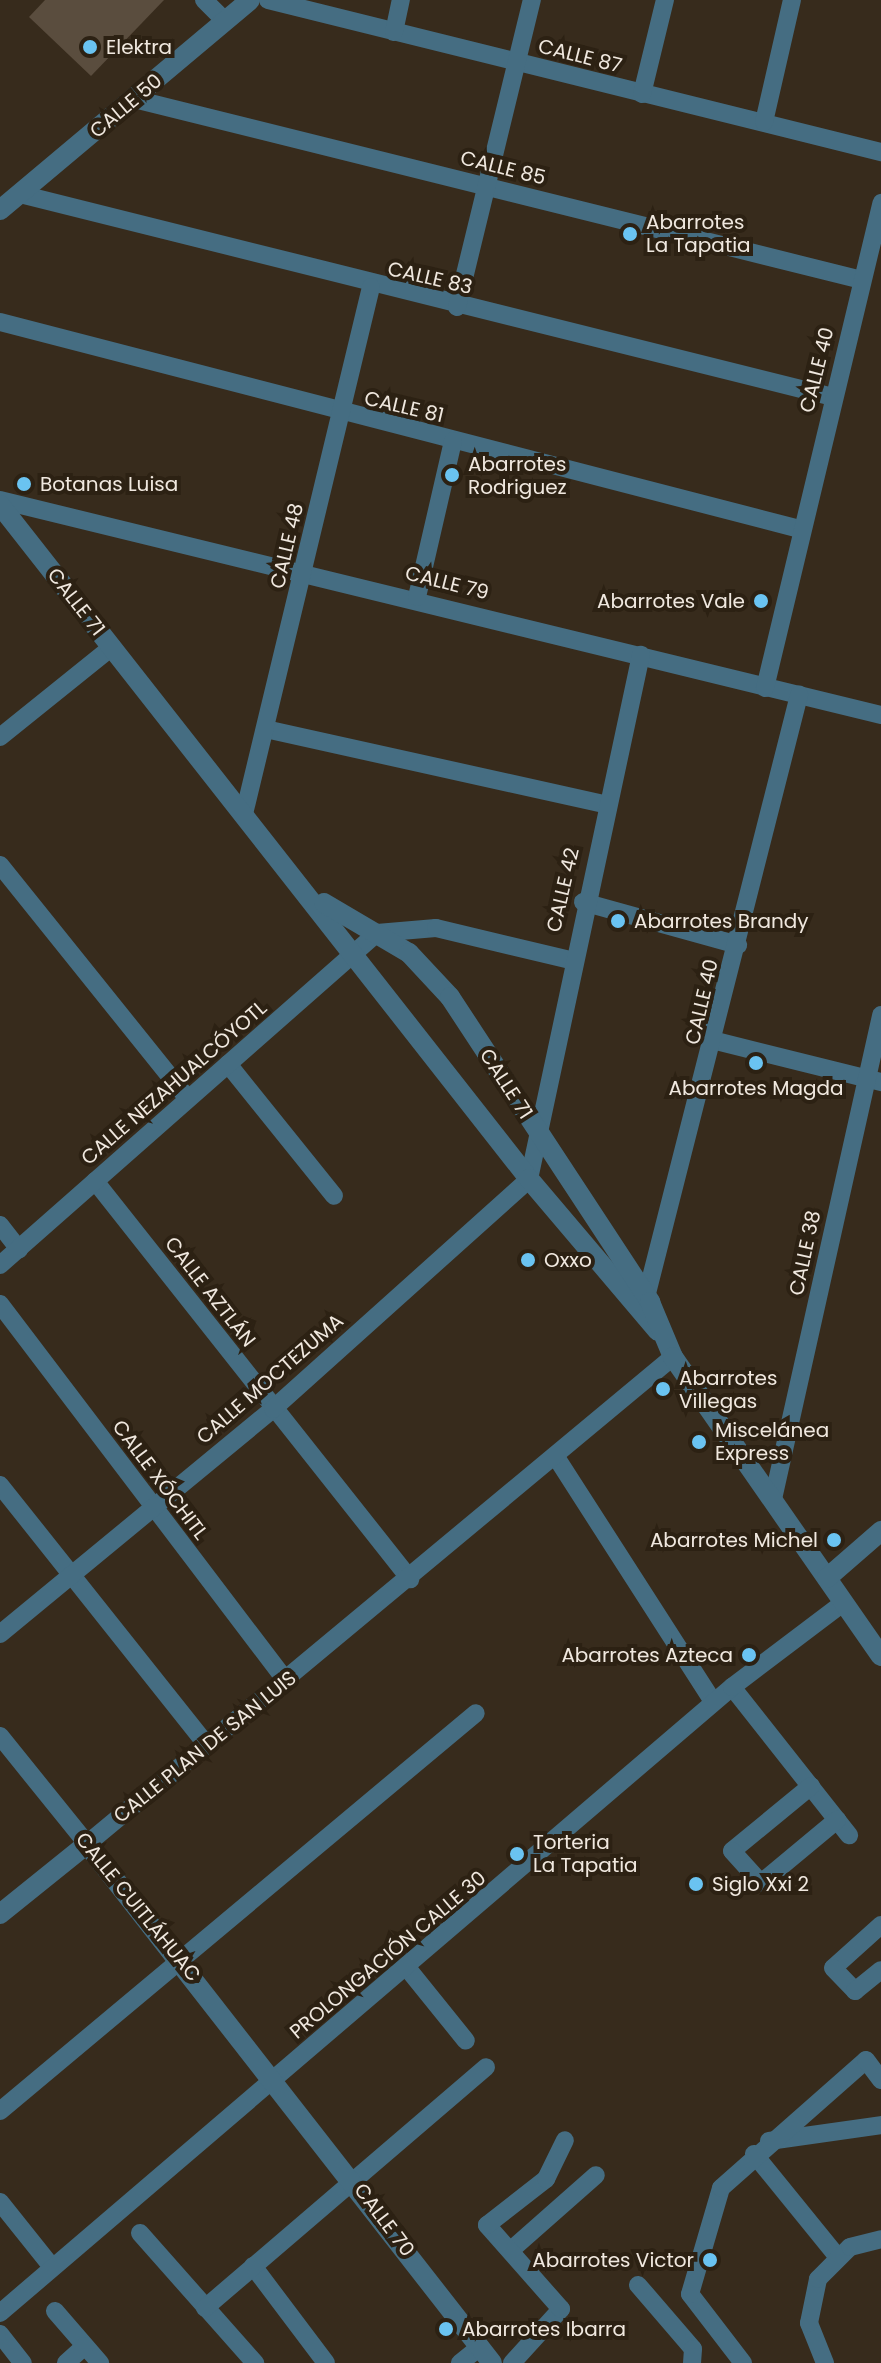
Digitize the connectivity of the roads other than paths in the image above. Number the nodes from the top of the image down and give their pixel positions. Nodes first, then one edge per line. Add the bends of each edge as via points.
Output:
1 (204, 0) edge
2 (250, 0) edge
3 (268, 0) edge
4 (401, 0) edge
5 (532, 0) edge
6 (665, 0) edge
7 (792, 0) edge
8 (225, 21) junction
9 (394, 32) junction
10 (518, 63) junction
11 (642, 94) junction
12 (134, 99) junction
13 (764, 122) junction
14 (881, 152) edge
15 (487, 186) junction
16 (20, 194) junction
17 (881, 203) edge
18 (0, 210) edge
19 (862, 280) junction
20 (371, 287) junction
21 (457, 307) junction
22 (0, 322) edge
23 (833, 397) junction
24 (341, 415) junction
25 (453, 441) junction
26 (0, 503) edge
27 (800, 529) junction
28 (303, 571) junction
29 (417, 597) junction
30 (112, 647) junction
31 (641, 655) junction
32 (765, 688) junction
33 (799, 695) junction
34 (881, 715) edge
35 (270, 730) junction
36 (0, 737) edge
37 (605, 804) junction
38 (244, 814) junction
39 (0, 865) edge
40 (301, 886) junction
41 (583, 902) junction
42 (377, 933) junction
43 (738, 945) junction
44 (355, 952) junction
45 (570, 960) junction
46 (881, 1015) edge
47 (716, 1041) junction
48 (228, 1064) junction
49 (873, 1080) edge
50 (188, 1099) junction
51 (540, 1136) junction
52 (529, 1179) junction
53 (95, 1181) junction
54 (334, 1196) dead end
55 (0, 1225) edge
56 (19, 1249) junction
57 (0, 1265) edge
58 (0, 1304) edge
59 (644, 1308) junction
60 (673, 1357) junction
61 (273, 1409) junction
62 (556, 1457) junction
63 (0, 1485) edge
64 (773, 1499) junction
65 (153, 1507) junction
66 (881, 1531) edge
67 (72, 1575) junction
68 (827, 1578) junction
69 (410, 1579) junction
70 (843, 1603) junction
71 (0, 1634) edge
72 (881, 1656) edge
73 (286, 1681) junction
74 (732, 1687) junction
75 (713, 1702) junction
76 (476, 1713) dead end
77 (0, 1736) edge
78 (207, 1745) junction
79 (811, 1786) junction
80 (837, 1820) junction
81 (849, 1835) dead end
82 (87, 1844) junction
83 (0, 1914) edge
84 (881, 1925) edge
85 (181, 1961) junction
86 (408, 1969) junction
87 (881, 1970) edge
88 (466, 2041) dead end
89 (486, 2067) dead end
90 (275, 2079) junction
91 (881, 2080) edge
92 (0, 2111) edge
93 (881, 2125) edge
94 (565, 2140) dead end
95 (769, 2141) junction
96 (754, 2154) junction
97 (596, 2175) dead end
98 (353, 2179) junction
99 (546, 2179) junction
100 (570, 2198) junction
101 (0, 2202) edge
102 (140, 2233) dead end
103 (881, 2239) edge
104 (511, 2250) junction
105 (837, 2256) junction
106 (253, 2266) junction
107 (52, 2267) junction
108 (638, 2285) dead end
109 (205, 2308) junction
110 (55, 2311) dead end
111 (0, 2313) edge
112 (0, 2334) edge
113 (85, 2346) junction
114 (486, 2355) edge
115 (23, 2363) edge
116 (66, 2363) edge
117 (100, 2363) edge
118 (255, 2363) edge
119 (326, 2363) edge
120 (460, 2363) edge
121 (512, 2363) edge
122 (692, 2363) edge
123 (743, 2363) edge
124 (825, 2363) edge

1 - 8 street
2 - 8 street, CALLE 50
3 - 9 street, CALLE 87
4 - 9 street
5 - 10 street
6 - 11 street
7 - 13 street
8 - 12 street, CALLE 50
9 - 10 street, CALLE 87
10 - 11 street, CALLE 87
10 - 15 street
11 - 13 street, CALLE 87
12 - 15 street, CALLE 85
12 - 16 street, CALLE 50
13 - 14 street, CALLE 87
15 - 19 street, CALLE 85
15 - 21 street
16 - 18 street, CALLE 50
16 - 20 street, CALLE 83
17 - 19 street, CALLE 40
19 - 23 street, CALLE 40
20 - 21 street, CALLE 83
20 - 24 street, CALLE 48
21 - 23 street, CALLE 83
22 - 24 street, CALLE 81
23 - 27 street, CALLE 40
24 - 25 street, CALLE 81
24 - 28 street, CALLE 48
25 - 27 street, CALLE 81
25 - 29 street
26 - 28 street, CALLE 79
26 - 30 street, CALLE 71
27 - 32 street, CALLE 40
28 - 29 street, CALLE 79
28 - 35 street, CALLE 48
29 - 31 street, CALLE 79
30 - 36 street
30 - 38 street, CALLE 71
31 - 32 street, CALLE 79
31 - 37 street, CALLE 42
32 - 33 street, CALLE 79
33 - 34 street, CALLE 79
33 - 43 street, CALLE 40
35 - 37 street
35 - 38 street, CALLE 48
37 - 41 street, CALLE 42
38 - 40 street, CALLE 71
39 - 50 street
40 - 42 street, CALLE 71
40 - 44 street, CALLE 71
41 - 43 street
41 - 45 street, CALLE 42
42 - 44 street, CALLE NEZAHUALCÓYOTL
42 - 45 street via 436,928
42 - 51 street, CALLE 71 via 432,974
43 - 47 street, CALLE 40
44 - 48 street, CALLE NEZAHUALCÓYOTL
44 - 52 street, CALLE 71
45 - 51 street, CALLE 42
46 - 49 street, CALLE 38
47 - 49 street
47 - 59 street, CALLE 40
48 - 50 street, CALLE NEZAHUALCÓYOTL
48 - 54 street
49 - 64 street, CALLE 38
50 - 53 street, CALLE NEZAHUALCÓYOTL
51 - 52 street
51 - 59 street, CALLE 71
52 - 59 street, CALLE 71
52 - 61 street, CALLE MOCTEZUMA
53 - 56 street, CALLE NEZAHUALCÓYOTL
53 - 61 street, CALLE AZTLÁN
55 - 56 street
56 - 57 street, CALLE NEZAHUALCÓYOTL
58 - 65 street, CALLE XÓCHITL
59 - 60 street, CALLE 71
60 - 62 street, CALLE PLAN DE SAN LUIS
60 - 64 street, CALLE 71
61 - 65 street, CALLE MOCTEZUMA
61 - 69 street, CALLE AZTLÁN
62 - 69 street, CALLE PLAN DE SAN LUIS
62 - 75 street
63 - 67 street
64 - 68 street, CALLE 71
65 - 67 street, CALLE MOCTEZUMA
65 - 73 street, CALLE XÓCHITL
66 - 68 street
67 - 71 street, CALLE MOCTEZUMA
67 - 78 street
68 - 70 street, CALLE 71
69 - 73 street, CALLE PLAN DE SAN LUIS
70 - 72 street, CALLE 71
70 - 74 street, PROLONGACIÓN CALLE 30
73 - 78 street, CALLE PLAN DE SAN LUIS
74 - 75 street, PROLONGACIÓN CALLE 30
74 - 79 street
75 - 86 street, PROLONGACIÓN CALLE 30
76 - 85 street
77 - 82 street, CALLE CUITLÁHUAC
78 - 82 street, CALLE PLAN DE SAN LUIS
79 - 80 street
79 - 80 street via 732,1851 761,1883
80 - 81 street
82 - 83 street, CALLE PLAN DE SAN LUIS
82 - 85 street, CALLE CUITLÁHUAC
84 - 87 street via 833,1968 855,1991
85 - 90 street, CALLE CUITLÁHUAC
85 - 92 street
86 - 88 street
86 - 90 street, PROLONGACIÓN CALLE 30
89 - 98 street
90 - 98 street, CALLE 70
90 - 107 street, PROLONGACIÓN CALLE 30
91 - 95 street via 866,2060
93 - 95 street
94 - 99 street
95 - 96 street
96 - 105 street
96 - 123 street via 721,2188 690,2294
97 - 100 street
98 - 106 street
98 - 114 street, CALLE 70
99 - 100 street
99 - 104 street via 487,2225
100 - 104 street
101 - 107 street
102 - 109 street
103 - 105 street
104 - 121 street via 561,2309
105 - 124 street via 818,2279 809,2308
106 - 109 street
106 - 119 street
107 - 111 street, PROLONGACIÓN CALLE 30
108 - 122 street via 693,2349
109 - 118 street
110 - 113 street
112 - 115 street
113 - 116 street
113 - 117 street
114 - 120 street

